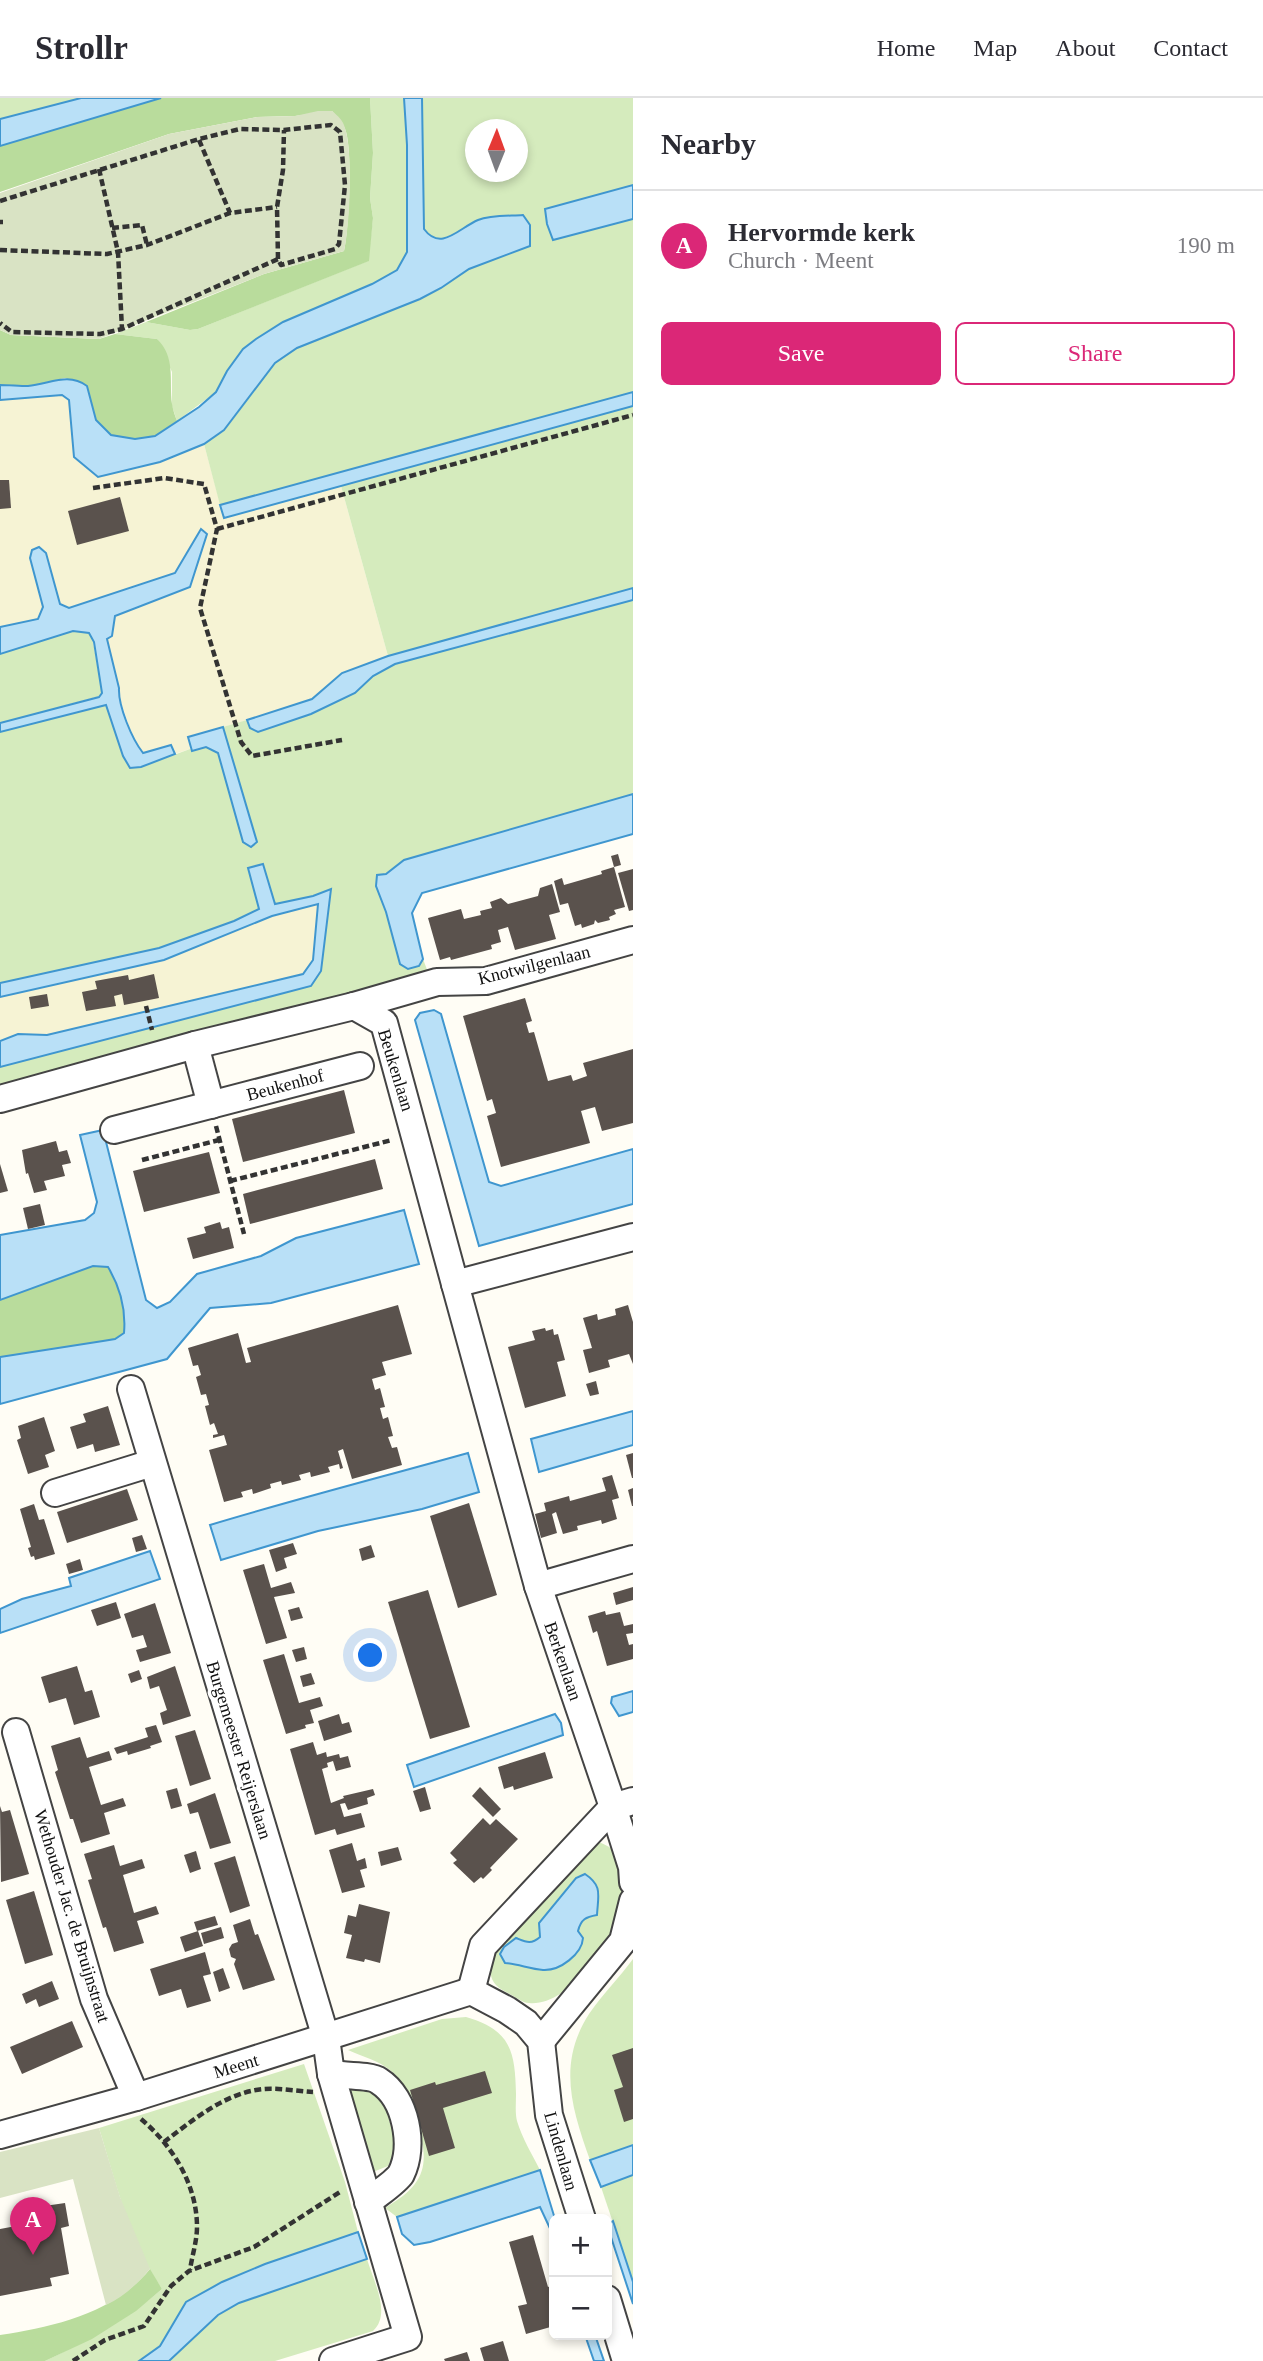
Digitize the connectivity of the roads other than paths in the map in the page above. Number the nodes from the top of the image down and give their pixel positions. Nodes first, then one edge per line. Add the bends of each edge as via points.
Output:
1 (633, 940) edge
2 (354, 1006) junction
3 (195, 1045) junction
4 (360, 1066) dead end
5 (0, 1099) edge
6 (211, 1105) junction
7 (114, 1130) dead end
8 (633, 1237) edge
9 (455, 1284) junction
10 (131, 1389) dead end
11 (152, 1462) junction
12 (55, 1493) dead end
13 (633, 1559) edge
14 (538, 1586) junction
15 (16, 1732) dead end
16 (623, 1804) edge
17 (633, 1882) edge
18 (633, 1900) edge
19 (471, 1991) junction
20 (326, 2038) junction
21 (541, 2041) junction
22 (334, 2084) junction
23 (128, 2099) junction
24 (0, 2135) edge
25 (365, 2190) junction
26 (580, 2214) edge
27 (612, 2315) edge
28 (333, 2361) edge
29 (626, 2361) edge

1 - 2 street, Knotwilgenlaan via 486,981 438,982
2 - 3 street
2 - 9 street, Beukenlaan via 384,1023
3 - 5 street
3 - 6 street
4 - 6 street, Beukenhof
6 - 7 street, Beukenhof
8 - 9 street
9 - 14 street, Berkenlaan
10 - 11 street, Burgemeester Reijerslaan
11 - 12 street
11 - 20 street, Burgemeester Reijerslaan
13 - 14 street
14 - 16 street, Berkenlaan
15 - 23 street, Wethouder Jac. de Bruijnstraat
16 - 17 street
16 - 19 street via 483,1946
18 - 21 street via 623,1941
19 - 20 street, Meent
19 - 21 street via 507,2010
20 - 22 street, Burgemeester Reijerslaan
20 - 23 street, Meent
21 - 26 street, Lindenlaan via 549,2115
22 - 25 street, Burgemeester Reijerslaan
22 - 25 street via 377,2079 394,2095 404,2115 408,2143 400,2175
23 - 24 street, Meent
25 - 28 street, Burgemeester Reijerslaan via 408,2337
27 - 29 street

